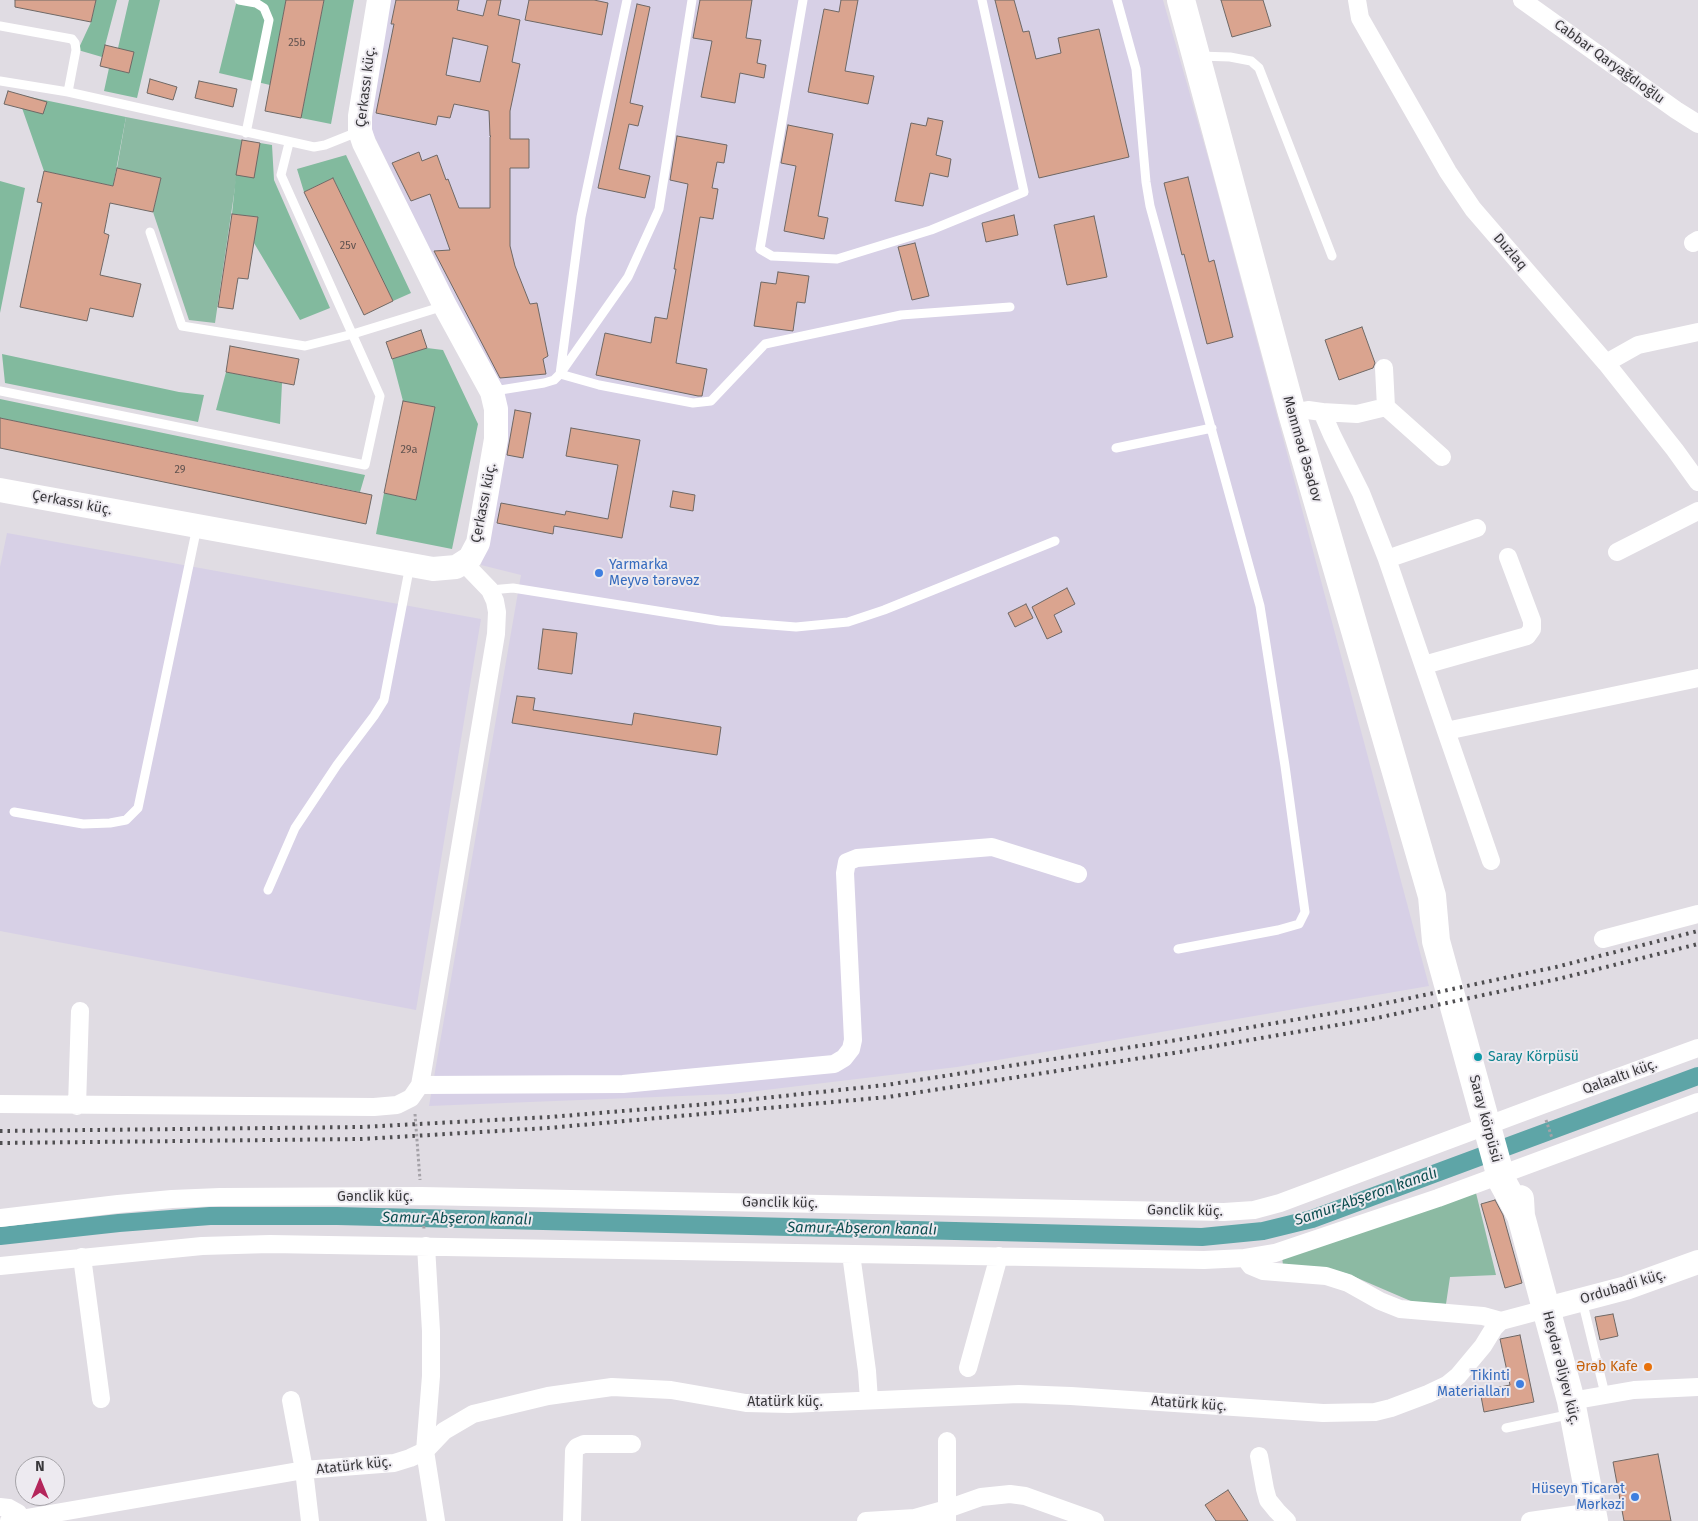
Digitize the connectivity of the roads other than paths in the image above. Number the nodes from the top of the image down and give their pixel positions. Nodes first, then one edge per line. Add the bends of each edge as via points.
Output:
1 (239, 0) edge
2 (379, 0) edge
3 (627, 0) edge
4 (692, 0) edge
5 (803, 0) edge
6 (982, 0) edge
7 (1117, 0) edge
8 (1181, 0) edge
9 (1357, 0) edge
10 (1522, 0) edge
11 (0, 26) edge
12 (1197, 56) junction
13 (0, 81) edge
14 (68, 92) junction
15 (1698, 124) edge
16 (360, 131) junction
17 (246, 133) junction
18 (289, 142) junction
19 (150, 232) dead end
20 (1332, 256) dead end
21 (445, 306) junction
22 (1010, 307) dead end
23 (1698, 332) edge
24 (353, 334) junction
25 (1606, 363) junction
26 (1384, 368) dead end
27 (560, 374) junction
28 (0, 391) edge
29 (492, 392) junction
30 (1386, 408) junction
31 (1322, 412) junction
32 (1292, 414) junction
33 (1212, 428) junction
34 (1116, 448) dead end
35 (1442, 457) dead end
36 (1698, 482) edge
37 (0, 490) edge
38 (1698, 511) edge
39 (197, 526) junction
40 (1477, 528) dead end
41 (1055, 541) dead end
42 (1617, 552) dead end
43 (1508, 557) dead end
44 (1387, 559) junction
45 (464, 563) junction
46 (410, 565) junction
47 (490, 590) junction
48 (1424, 665) junction
49 (1698, 678) edge
50 (1446, 731) junction
51 (14, 812) dead end
52 (1491, 860) dead end
53 (1078, 874) dead end
54 (268, 890) dead end
55 (1698, 914) edge
56 (1445, 938) joint
57 (1603, 939) dead end
58 (1178, 948) dead end
59 (80, 1011) dead end
60 (1698, 1048) edge
61 (416, 1092) junction
62 (1698, 1102) edge
63 (0, 1104) edge
64 (1542, 1105) joint
65 (77, 1106) junction
66 (1510, 1179) joint
67 (0, 1218) edge
68 (426, 1246) junction
69 (850, 1254) junction
70 (999, 1256) junction
71 (82, 1257) junction
72 (1245, 1258) junction
73 (1698, 1262) edge
74 (0, 1266) edge
75 (1582, 1300) junction
76 (1546, 1309) junction
77 (1500, 1321) junction
78 (968, 1368) dead end
79 (1698, 1387) edge
80 (1605, 1394) junction
81 (100, 1399) dead end
82 (291, 1400) dead end
83 (869, 1400) junction
84 (1573, 1407) junction
85 (1506, 1428) dead end
86 (947, 1441) dead end
87 (632, 1444) dead end
88 (425, 1451) junction
89 (1259, 1456) dead end
90 (304, 1470) junction
91 (0, 1507) edge
92 (947, 1515) edge
93 (1594, 1516) edge
94 (1553, 1520) edge
95 (18, 1521) edge
96 (310, 1521) edge
97 (436, 1521) edge
98 (572, 1521) edge
99 (866, 1521) edge
100 (1095, 1521) edge
101 (1287, 1521) edge
102 (1530, 1521) edge

1 - 17 lane via 264,8 269,20
2 - 16 street, Çerkassı küç.
3 - 27 lane via 581,217
4 - 27 lane via 659,209 628,277
5 - 6 lane via 760,249 772,256 837,259 931,230 1024,192
7 - 33 lane via 1136,69 1150,206
8 - 12 main road, Məmməd Əsədov
9 - 25 street, Duzlaq via 1360,18 1448,172 1473,209
10 - 15 street, Cabbar Qaryağdıoğlu
11 - 14 lane via 72,39 76,50
12 - 20 lane via 1230,57 1250,61 1259,68
12 - 32 main road, Məmməd Əsədov
13 - 14 lane
14 - 17 lane
16 - 18 lane via 314,147
16 - 21 street, Çerkassı küç.
17 - 18 lane
18 - 24 lane via 281,175
19 - 24 lane via 182,326 306,346
21 - 24 lane
21 - 29 street, Çerkassı küç.
22 - 27 lane via 901,315 765,344 711,402 693,403
23 - 25 street via 1638,345
24 - 28 lane via 380,396 365,465
25 - 36 street, Duzlaq
26 - 30 street
27 - 29 lane via 544,383
29 - 45 street, Çerkassı küç. via 496,409 496,439 478,543
30 - 31 street via 1357,414
30 - 35 street
31 - 32 street via 1308,410
31 - 44 street via 1361,493
32 - 56 main road, Məmməd Əsədov
33 - 34 lane
33 - 58 lane via 1260,606 1304,912 1299,924
37 - 39 street, Çerkassı küç.
38 - 42 street
39 - 46 street, Çerkassı küç.
39 - 51 lane via 138,808 126,820 83,824
40 - 44 street
41 - 47 lane via 848,622 796,626 720,621 513,588
43 - 48 street via 1532,620 1532,629 1526,636
44 - 48 street
45 - 46 street, Çerkassı küç. via 441,570
45 - 47 street
46 - 54 lane via 384,700 295,828
47 - 61 street via 497,612 496,634
48 - 50 street
49 - 50 street
50 - 52 street
53 - 61 street via 992,847 857,858 847,862 853,1040 844,1058 834,1064 623,1084
55 - 57 street
56 - 66 main road, Saray körpüsü
59 - 65 street
60 - 64 street, Qalaaltı küç.
61 - 65 street via 397,1105 374,1107
62 - 72 street via 1438,1198 1284,1250
63 - 65 street
64 - 67 street, Gənclik küç. via 1280,1204 1246,1210 1214,1212 421,1196 220,1197 172,1199
66 - 76 main road, Heydər Əliyev küç.
68 - 69 street
68 - 71 street via 227,1245
68 - 88 street via 431,1376
69 - 70 street
69 - 83 street
70 - 72 street
70 - 78 street
71 - 74 street
71 - 81 street
72 - 77 street via 1251,1266 1263,1271 1326,1276 1348,1283 1400,1309 1483,1316
73 - 75 street, Ordubadi küç.
75 - 76 street, Ordubadi küç.
75 - 80 lane
76 - 77 street
76 - 84 main road, Heydər Əliyev küç.
77 - 83 street, Atatürk küç. via 1458,1376 1447,1385 1374,1412 1323,1413 1019,1394
79 - 80 street
80 - 84 street
82 - 90 street
83 - 88 street, Atatürk küç. via 746,1403 644,1388 576,1391 473,1414 444,1431
84 - 85 lane
84 - 93 main road, Heydər Əliyev küç.
86 - 92 street
87 - 98 street via 584,1444 577,1447 574,1451
88 - 90 street, Atatürk küç. via 394,1463
88 - 97 street
89 - 101 street via 1268,1500
90 - 95 street, Atatürk küç.
90 - 96 street
91 - 95 street via 18,1513
92 - 99 street
92 - 100 street via 981,1497 1010,1494 1025,1496
93 - 94 street
94 - 102 street

